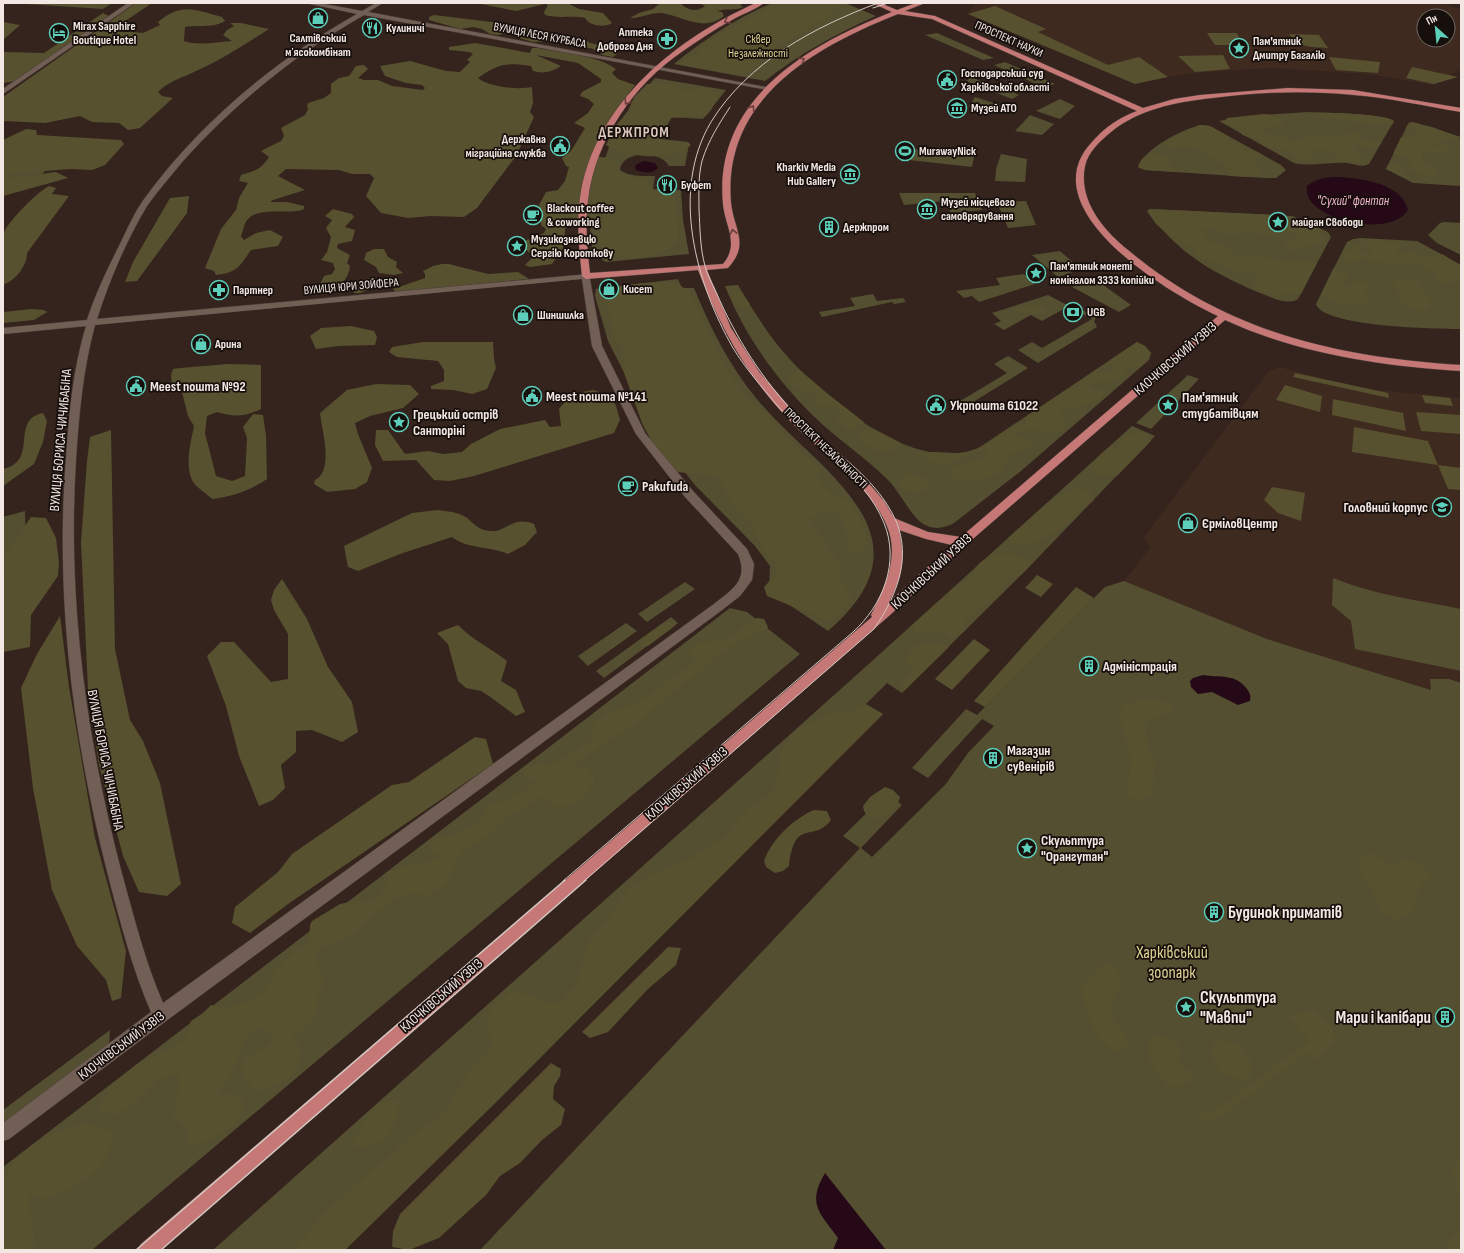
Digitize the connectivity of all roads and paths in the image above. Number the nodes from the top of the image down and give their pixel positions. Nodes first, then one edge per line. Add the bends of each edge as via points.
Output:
1 (132, 3) edge
2 (309, 3) edge
3 (380, 3) edge
4 (761, 3) edge
5 (874, 3) edge
6 (923, 3) edge
7 (896, 12) junction
8 (362, 13) junction
9 (933, 17) junction
10 (656, 68) junction
11 (768, 88) junction
12 (3, 92) edge
13 (1141, 110) junction
14 (1461, 110) edge
15 (702, 269) junction
16 (586, 276) junction
17 (1224, 316) junction
18 (91, 322) junction
19 (3, 331) edge
20 (1461, 368) edge
21 (890, 521) junction
22 (963, 541) junction
23 (872, 624) junction
24 (160, 1015) junction
25 (3, 1133) edge
26 (148, 1250) edge

1 - 12 street
2 - 8 street, ВУЛИЦЯ ЛЕСЯ КУРБАСА
3 - 8 street, ВУЛИЦЯ БОРИСА ЧИЧИБАБІНА
4 -> 10 main road via 712,29
5 - 7 main road, ПРОСПЕКТ НАУКИ
6 - 7 main road
6 - 9 main road
7 - 9 main road, ПРОСПЕКТ НАУКИ
11 -> 7 main road via 792,66 824,46
8 - 10 street, ВУЛИЦЯ ЛЕСЯ КУРБАСА
8 - 18 street, ВУЛИЦЯ БОРИСА ЧИЧИБАБІНА via 272,74 181,158 144,206 115,260
9 - 13 main road, ПРОСПЕКТ НАУКИ
10 - 11 street, ВУЛИЦЯ ЛЕСЯ КУРБАСА
10 -> 16 main road via 628,99 606,134 587,180 582,223
15 -> 11 main road via 725,266 732,260 737,249 727,203 728,168 736,140 750,110
13 - 14 main road via 1214,95 1268,90 1374,95
13 - 17 main road via 1109,129 1086,154 1080,178 1089,212 1106,236 1134,260 1187,297
15 - 16 main road, ВУЛИЦЯ ЮРИ ЗОЙФЕРА
15 - 21 main road, ПРОСПЕКТ НЕЗАЛЕЖНОСТІ via 737,347 757,374 796,421 866,486
16 - 18 street, ВУЛИЦЯ ЮРИ ЗОЙФЕРА
16 - 24 street, КЛОЧКІВСЬКИЙ УЗВІЗ via 597,346 641,434 689,494 743,552 748,564 748,577 736,593 718,607
17 - 20 main road via 1278,337 1339,353 1425,366
17 - 22 main road, КЛОЧКІВСЬКИЙ УЗВІЗ
18 - 19 street, ВУЛИЦЯ ЮРИ ЗОЙФЕРА
18 - 24 street, ВУЛИЦЯ БОРИСА ЧИЧИБАБІНА via 82,360 74,415 67,495 67,566 71,628 80,710 94,788 119,891 150,994
21 - 22 main road via 925,536 947,541
21 - 23 main road, ПРОСПЕКТ НЕЗАЛЕЖНОСТІ via 896,537 897,566 889,593
22 - 23 main road, КЛОЧКІВСЬКИЙ УЗВІЗ
23 - 26 main road, КЛОЧКІВСЬКИЙ УЗВІЗ
24 - 25 street, КЛОЧКІВСЬКИЙ УЗВІЗ

